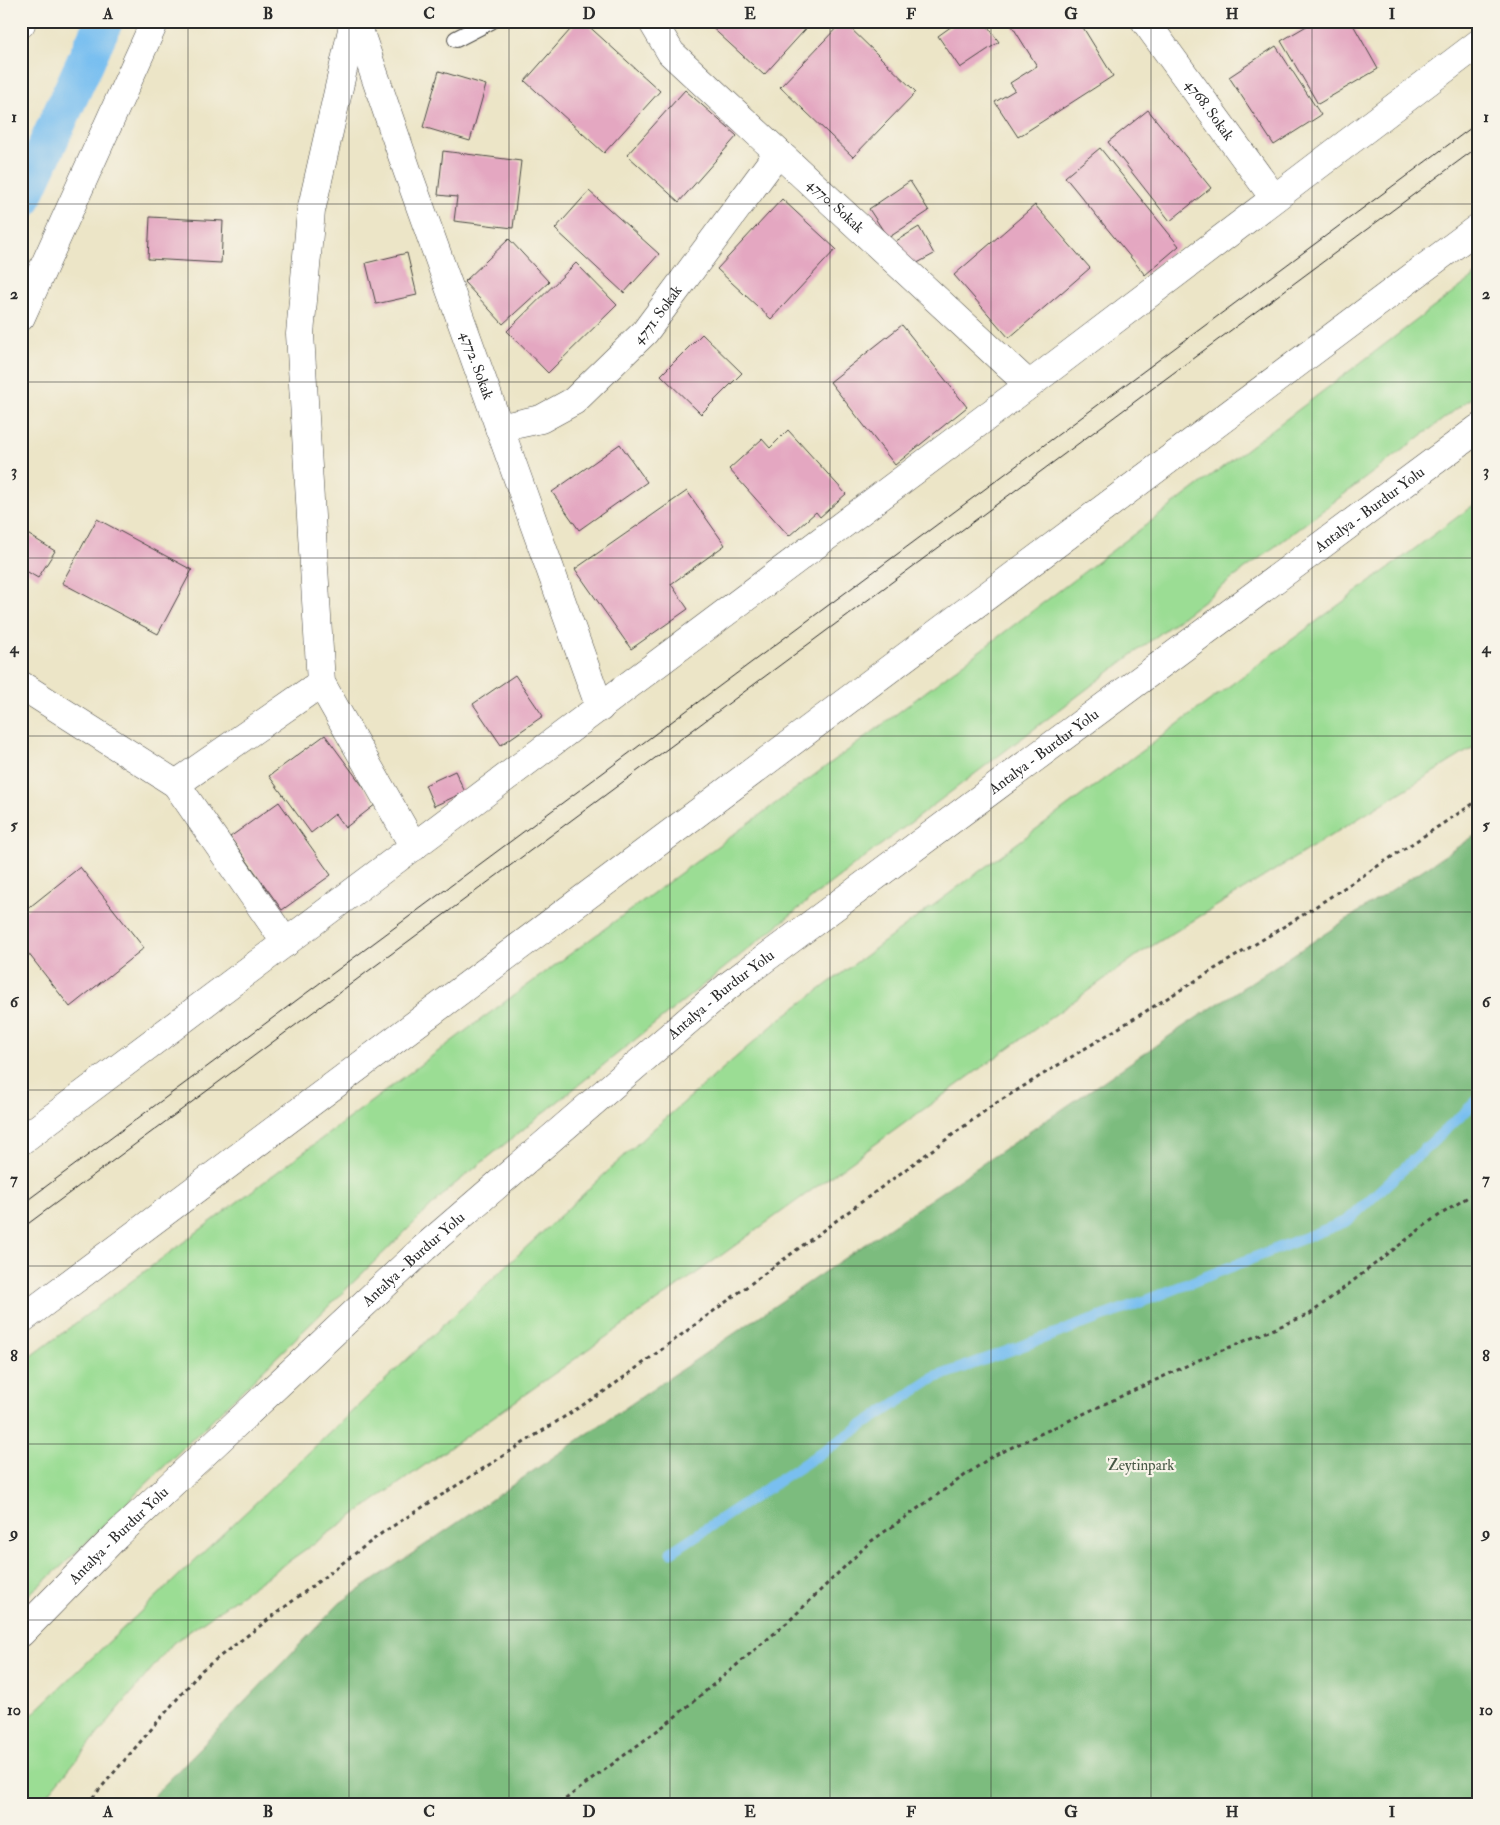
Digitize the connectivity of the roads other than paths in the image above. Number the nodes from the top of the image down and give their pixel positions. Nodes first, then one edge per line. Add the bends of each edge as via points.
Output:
1 (155, 21) edge
2 (355, 21) edge
3 (491, 21) edge
4 (652, 21) edge
5 (1146, 21) edge
6 (456, 39) dead end
7 (1479, 43) edge
8 (778, 153) junction
9 (1274, 198) junction
10 (1479, 228) edge
11 (21, 317) edge
12 (1029, 385) junction
13 (499, 428) junction
14 (1479, 428) edge
15 (321, 683) junction
16 (21, 685) edge
17 (600, 708) junction
18 (176, 784) junction
19 (414, 847) junction
20 (286, 943) junction
21 (21, 1141) edge
22 (21, 1320) edge
23 (21, 1633) edge

1 - 11 main road
2 - 13 main road, 4772. Sokak
2 - 15 main road via 311,211 300,334
3 - 6 lane
4 - 8 main road, 4770. Sokak via 671,53
5 - 9 main road, 4768. Sokak
7 - 9 main road
8 - 12 main road, 4770. Sokak
8 - 13 main road, 4771. Sokak via 645,332 574,401 541,419
9 - 12 main road
10 - 22 main road
12 - 17 main road
13 - 17 main road, 4772. Sokak
14 - 23 main road, Antalya - Burdur Yolu via 728,986 424,1248 116,1536
15 - 18 main road
15 - 19 main road
16 - 18 main road
17 - 19 main road
18 - 20 main road
19 - 20 main road
20 - 21 main road

